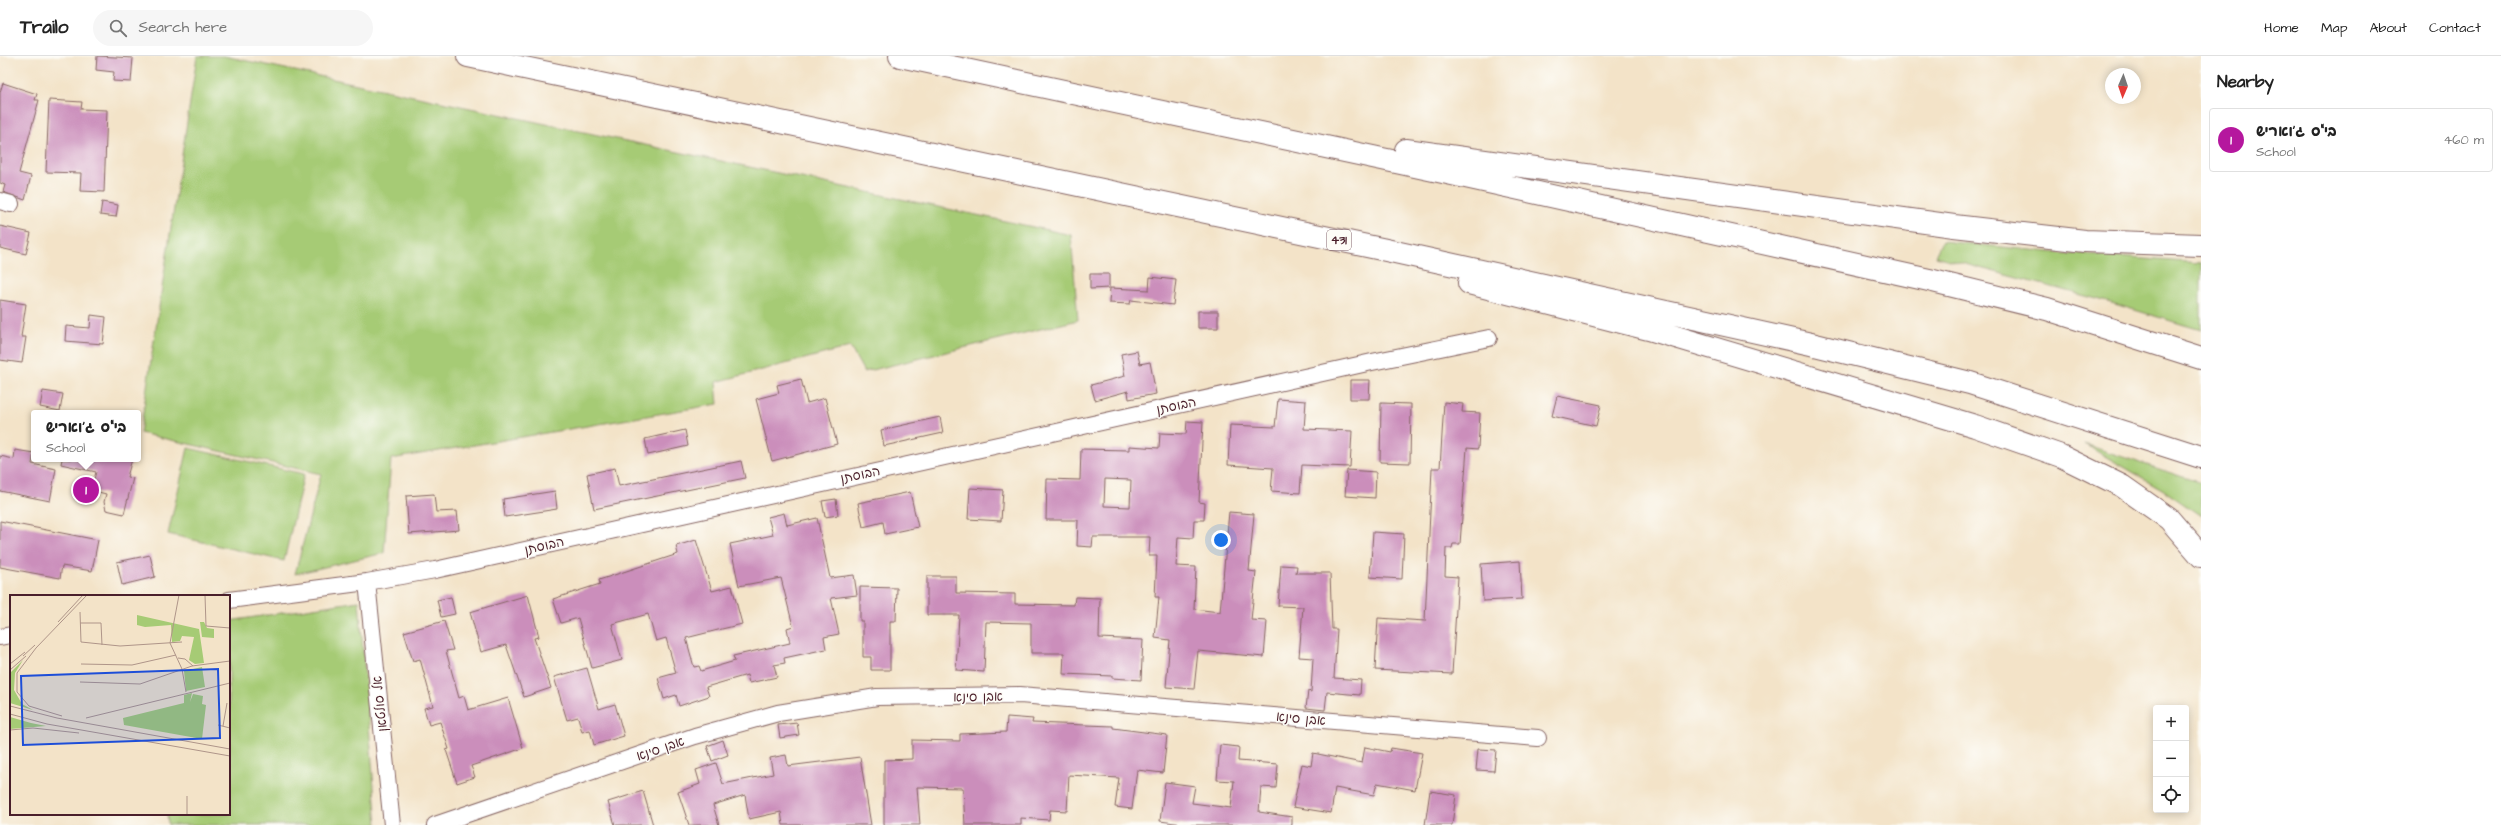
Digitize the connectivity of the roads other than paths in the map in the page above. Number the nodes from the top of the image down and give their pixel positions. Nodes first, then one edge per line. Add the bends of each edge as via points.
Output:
1 (468, 56) edge
2 (900, 56) edge
3 (1235, 127) junction
4 (1125, 195) junction
5 (2201, 245) edge
6 (1489, 338) dead end
7 (2201, 358) edge
8 (2201, 457) edge
9 (2201, 556) edge
10 (367, 582) junction
11 (230, 600) edge
12 (10, 635) edge
13 (0, 637) edge
14 (1538, 738) dead end
15 (392, 825) edge
16 (435, 825) edge

1 - 4 highway, 431
2 - 3 highway
3 - 5 highway via 1954,226 2085,241
3 - 7 highway via 1929,280 2047,310
4 - 8 highway, 431 via 1811,344 1977,385
4 - 9 highway via 1648,329 1975,426 2061,456 2122,486 2169,519
6 - 10 street, הבוסתן via 1364,363 435,570
10 - 11 street, הבוסתן
10 - 15 street, אל סולטאן
12 - 13 street
14 - 16 street, אבן סינא via 1020,695 877,698 778,713 695,736

